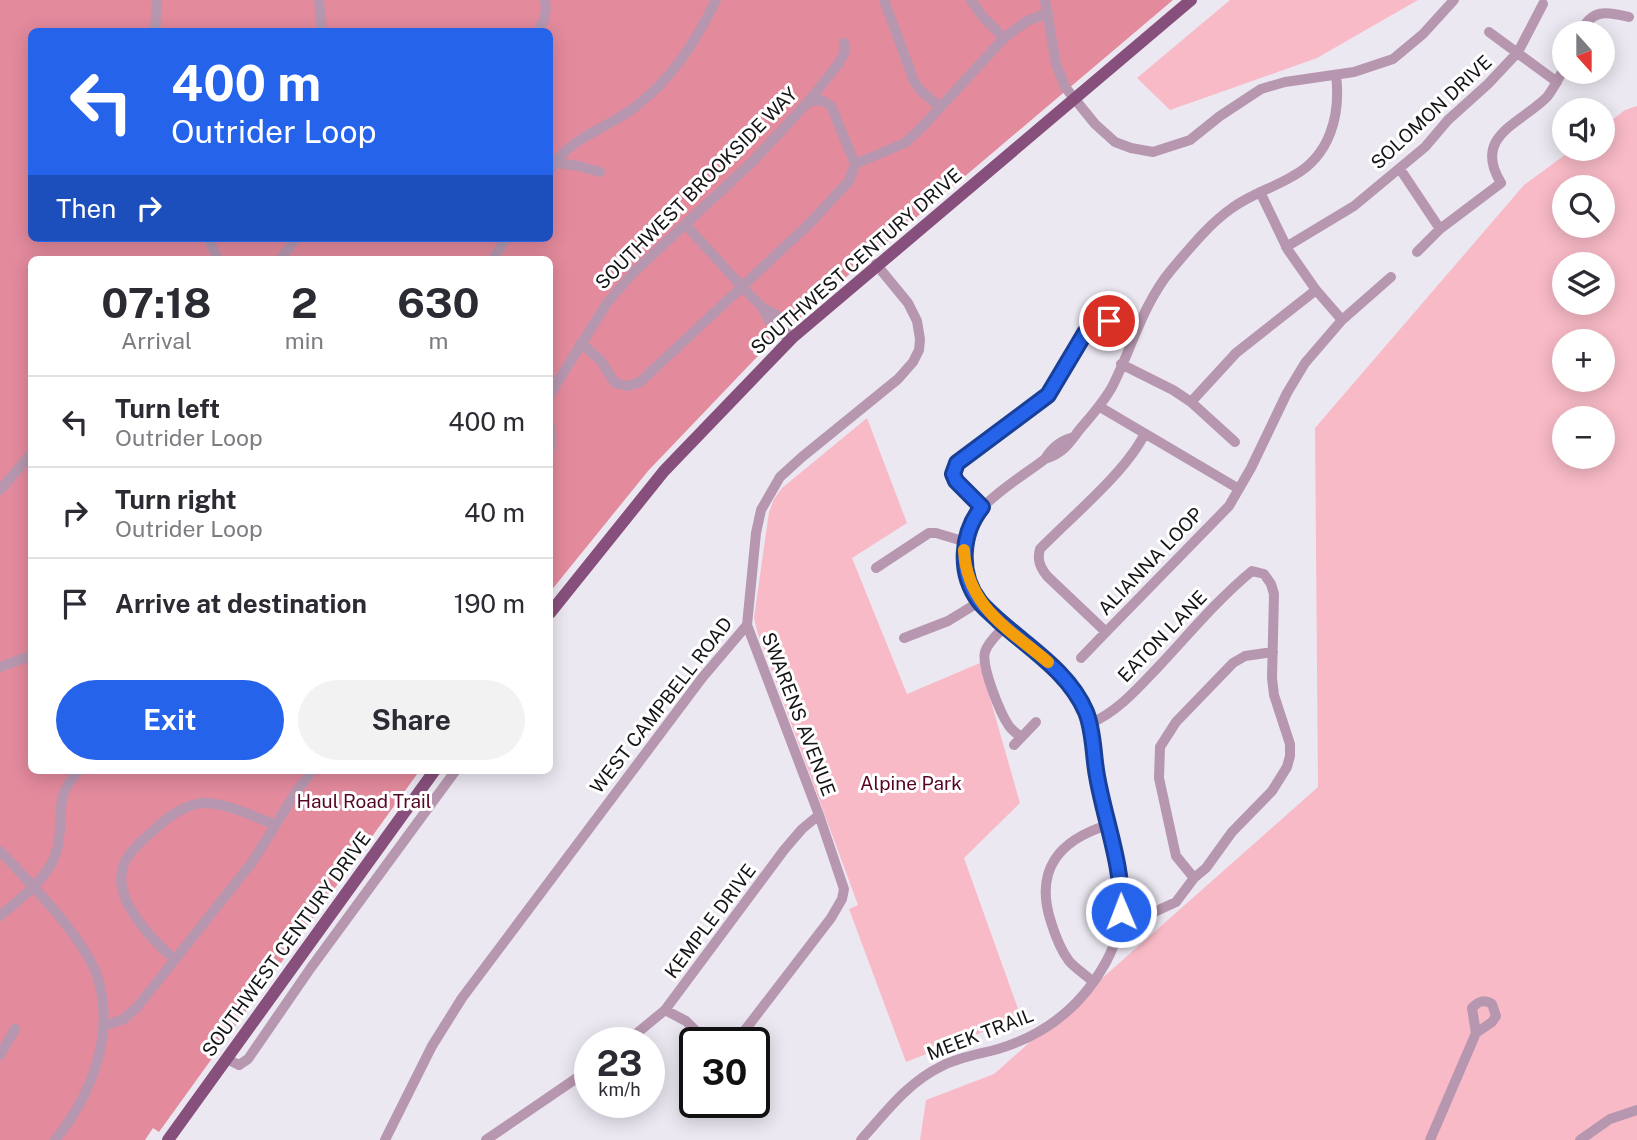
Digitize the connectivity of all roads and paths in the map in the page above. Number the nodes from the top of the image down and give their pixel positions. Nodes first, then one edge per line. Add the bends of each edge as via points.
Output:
1 (157, 0) edge
2 (319, 0) edge
3 (545, 0) edge
4 (716, 0) edge
5 (884, 0) edge
6 (971, 0) edge
7 (1045, 0) edge
8 (1191, 0) edge
9 (1454, 0) edge
10 (1543, 4) dead end
11 (1048, 13) junction
12 (1629, 17) dead end
13 (1588, 21) edge
14 (155, 28) edge
15 (322, 28) edge
16 (540, 28) edge
17 (1489, 32) dead end
18 (1004, 38) junction
19 (844, 43) dead end
20 (1518, 52) junction
21 (1336, 75) junction
22 (1552, 78) edge
23 (1556, 84) edge
24 (1074, 99) junction
25 (808, 102) junction
26 (940, 107) junction
27 (553, 163) edge
28 (855, 164) junction
29 (553, 165) edge
30 (1400, 169) junction
31 (600, 172) dead end
32 (1261, 192) junction
33 (686, 225) junction
34 (1440, 229) junction
35 (1286, 247) junction
36 (1417, 252) dead end
37 (876, 264) junction
38 (1391, 277) dead end
39 (742, 287) junction
40 (1316, 290) junction
41 (1342, 320) junction
42 (1136, 328) junction
43 (792, 338) junction
44 (580, 343) junction
45 (1121, 363) junction
46 (553, 389) edge
47 (1191, 402) junction
48 (1100, 408) junction
49 (1143, 435) junction
50 (1235, 442) dead end
51 (28, 458) edge
52 (1239, 489) junction
53 (0, 490) edge
54 (982, 507) junction
55 (966, 542) junction
56 (876, 568) dead end
57 (979, 602) junction
58 (553, 609) edge
59 (747, 625) junction
60 (1005, 626) junction
61 (1106, 632) junction
62 (904, 638) dead end
63 (1273, 652) junction
64 (28, 656) edge
65 (1081, 658) dead end
66 (0, 667) edge
67 (1035, 722) dead end
68 (1089, 724) junction
69 (76, 774) edge
70 (310, 774) edge
71 (432, 774) edge
72 (454, 774) edge
73 (819, 815) junction
74 (275, 825) junction
75 (1108, 825) junction
76 (0, 851) edge
77 (1194, 878) junction
78 (33, 886) junction
79 (1121, 912) junction
80 (0, 916) edge
81 (174, 959) junction
82 (1093, 982) junction
83 (665, 1010) junction
84 (104, 1026) junction
85 (644, 1027) edge
86 (692, 1027) edge
87 (747, 1027) edge
88 (15, 1029) dead end
89 (1476, 1033) dead end
90 (0, 1055) edge
91 (227, 1059) junction
92 (574, 1080) edge
93 (1637, 1110) edge
94 (55, 1140) edge
95 (168, 1140) edge
96 (385, 1140) edge
97 (486, 1140) edge
98 (861, 1140) edge
99 (1430, 1140) edge
100 (1580, 1140) edge

1 - 14 street
2 - 15 street
3 - 16 street via 547,12
4 - 27 street via 688,51 662,82 636,106 582,136
5 - 26 street via 914,81
6 - 18 street
7 - 11 street
8 - 24 main road, SOUTHWEST CENTURY DRIVE
9 - 21 street via 1393,59
10 - 20 street, SOLOMON DRIVE
11 - 18 street
11 - 24 street via 1059,75
12 - 13 street via 1599,13
17 - 20 street
18 - 26 street
19 - 25 street, SOUTHWEST BROOKSIDE WAY via 839,63
20 - 22 street
20 - 30 street, SOLOMON DRIVE
21 - 24 street via 1261,89 1190,140 1153,152 1115,142
21 - 32 street, MEEK TRAIL via 1335,123 1326,143 1295,176
23 - 34 street via 1493,145 1492,165 1501,183
24 - 37 main road, SOUTHWEST CENTURY DRIVE
25 - 28 street via 821,100 831,106
25 - 33 street, SOUTHWEST BROOKSIDE WAY
26 - 28 street via 905,143
28 - 39 street via 836,196
29 - 31 street
30 - 34 street
30 - 35 street, SOLOMON DRIVE via 1346,212
32 - 35 street
32 - 42 street, MEEK TRAIL via 1228,210 1200,237 1170,272
33 - 39 street
33 - 44 street, SOUTHWEST BROOKSIDE WAY via 619,289
34 - 36 street
35 - 40 street
37 - 43 main road, SOUTHWEST CENTURY DRIVE
37 - 59 street, WEST CAMPBELL ROAD via 908,303 917,321 919,350 898,379 802,457 768,495 756,533
38 - 41 street, ALIANNA LOOP
39 - 43 street via 782,335
39 - 44 street via 634,385 615,383 601,361
40 - 41 street
40 - 47 street via 1236,353
41 - 52 street, ALIANNA LOOP via 1305,363
42 - 45 street, MEEK TRAIL
42 - 54 street via 1109,321 1091,328 1077,342 1048,395 957,463 956,481
43 - 58 main road, SOUTHWEST CENTURY DRIVE via 664,471
44 - 46 street, SOUTHWEST BROOKSIDE WAY
45 - 47 street
45 - 48 street, MEEK TRAIL
47 - 50 street
48 - 49 street
48 - 54 street, MEEK TRAIL via 1074,437 1051,449 1045,459
49 - 52 street
49 - 61 street, ALIANNA LOOP via 1121,467 1037,557 1047,576
51 - 53 street
52 - 61 street, ALIANNA LOOP via 1229,506
54 - 55 street, MEEK TRAIL via 972,519
55 - 56 street via 929,533
55 - 57 street, MEEK TRAIL via 965,569
57 - 60 street, MEEK TRAIL
57 - 62 street via 948,621
59 - 73 street, SWARENS AVENUE
59 - 96 street, WEST CAMPBELL ROAD via 702,678 462,998
60 - 67 street via 984,654 985,665 1002,715 1017,741
60 - 68 street, MEEK TRAIL via 1059,671
61 - 65 street
63 - 68 street, EATON LANE via 1274,594 1264,574 1252,571 1110,714
63 - 77 street via 1274,695 1290,744 1287,767 1272,791
63 - 77 street via 1245,656 1233,663 1176,722 1160,747 1159,778 1176,856
64 - 66 street
68 - 75 street, MEEK TRAIL
69 - 78 street via 62,793 58,847
70 - 74 street
71 - 91 main road, SOUTHWEST CENTURY DRIVE
72 - 91 street via 248,1059 239,1065
73 - 83 street, KEMPLE DRIVE via 784,850
73 - 87 street, SWARENS AVENUE via 842,880 842,898
74 - 81 street
74 - 81 street via 238,810 201,803 172,814 124,864 122,885 128,903 155,942
75 - 79 street, MEEK TRAIL via 1122,888
75 - 82 street via 1062,848 1047,872 1044,903 1070,962
76 - 78 street
77 - 79 street via 1176,902 1164,909
78 - 80 street
78 - 84 street via 88,957 98,978
79 - 82 street, MEEK TRAIL via 1115,942
81 - 84 street via 138,1006 124,1019
82 - 98 street, MEEK TRAIL via 1076,1004 1032,1037 944,1064 918,1079
83 - 85 street, KEMPLE DRIVE
83 - 86 street
84 - 94 street via 84,1098
88 - 90 street
89 - 99 street
91 - 95 main road, SOUTHWEST CENTURY DRIVE
92 - 97 street
93 - 100 street via 1610,1119

